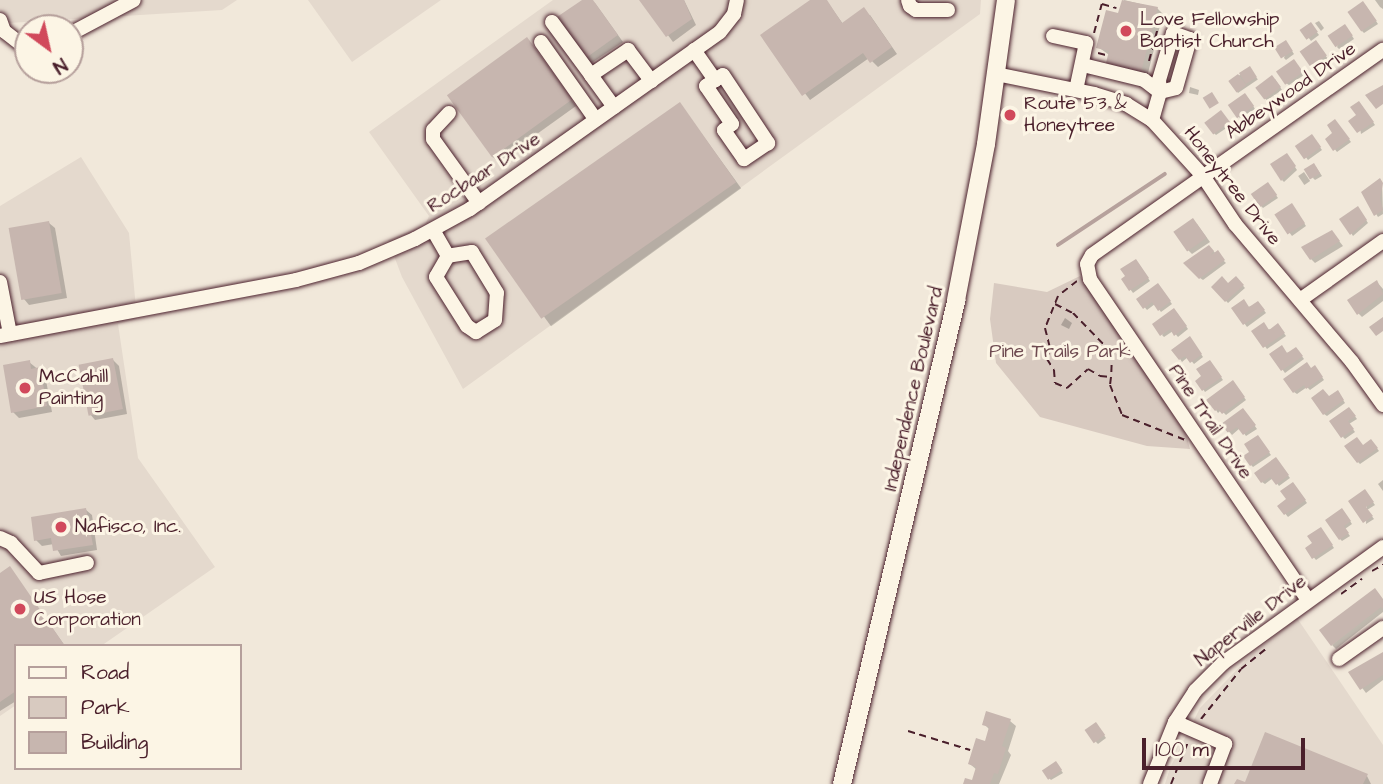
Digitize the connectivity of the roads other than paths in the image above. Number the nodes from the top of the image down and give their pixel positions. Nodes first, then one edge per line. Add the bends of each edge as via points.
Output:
1 (134, 0) edge
2 (737, 0) edge
3 (908, 0) edge
4 (1006, 0) edge
5 (948, 10) dead end
6 (0, 20) edge
7 (552, 22) dead end
8 (84, 27) edge
9 (1053, 36) dead end
10 (14, 39) edge
11 (541, 42) dead end
12 (694, 50) junction
13 (1383, 50) edge
14 (1083, 65) junction
15 (996, 74) junction
16 (591, 75) junction
17 (715, 80) junction
18 (651, 81) junction
19 (1076, 90) junction
20 (614, 107) junction
21 (449, 113) dead end
22 (596, 120) junction
23 (1152, 120) junction
24 (1203, 176) junction
25 (479, 203) junction
26 (433, 230) junction
27 (1383, 242) edge
28 (448, 256) junction
29 (1087, 264) joint
30 (0, 282) edge
31 (1300, 300) junction
32 (5, 335) edge
33 (1383, 405) edge
34 (0, 538) edge
35 (1383, 547) edge
36 (87, 564) dead end
37 (1308, 600) junction
38 (1383, 628) edge
39 (1339, 659) dead end
40 (1175, 722) junction
41 (842, 784) edge
42 (1150, 784) edge
43 (1210, 784) edge

1 - 8 street
2 - 12 street, Rocbaar Drive via 734,14 720,32
3 - 5 street via 916,10
4 - 15 main road, Independence Boulevard
6 - 10 street
7 - 16 street
9 - 14 street via 1086,43
11 - 22 street
12 - 17 street
12 - 18 street, Rocbaar Drive
13 - 24 street, Abbeywood Drive
14 - 19 street
14 - 23 street via 1143,80 1160,92
15 - 19 street, Honeytree Drive
15 - 41 main road, Independence Boulevard via 956,300
16 - 18 street via 628,50
16 - 20 street
17 - 17 street via 723,75 768,143 744,159 724,130 732,124 706,86
18 - 20 street, Rocbaar Drive
19 - 23 street, Honeytree Drive via 1126,104
20 - 22 street, Rocbaar Drive
21 - 25 street via 433,130 433,138
22 - 25 street, Rocbaar Drive
23 - 24 street, Honeytree Drive
24 - 29 street, Abbeywood Drive via 1092,255
24 - 31 street, Honeytree Drive via 1235,224
25 - 26 street, Rocbaar Drive
26 - 28 street
26 - 32 street, Rocbaar Drive via 359,263 296,279
27 - 31 street
28 - 28 street via 436,277 467,326 476,332 495,320 497,293 472,252
29 - 37 street, Pine Trail Drive via 1090,279
30 - 32 street
31 - 33 street, Honeytree Drive
34 - 36 street via 11,543 38,573
35 - 37 street, Naperville Drive
37 - 40 street, Naperville Drive via 1223,663 1195,691
38 - 39 street
40 - 42 street, Naperville Drive
40 - 43 street via 1225,744

